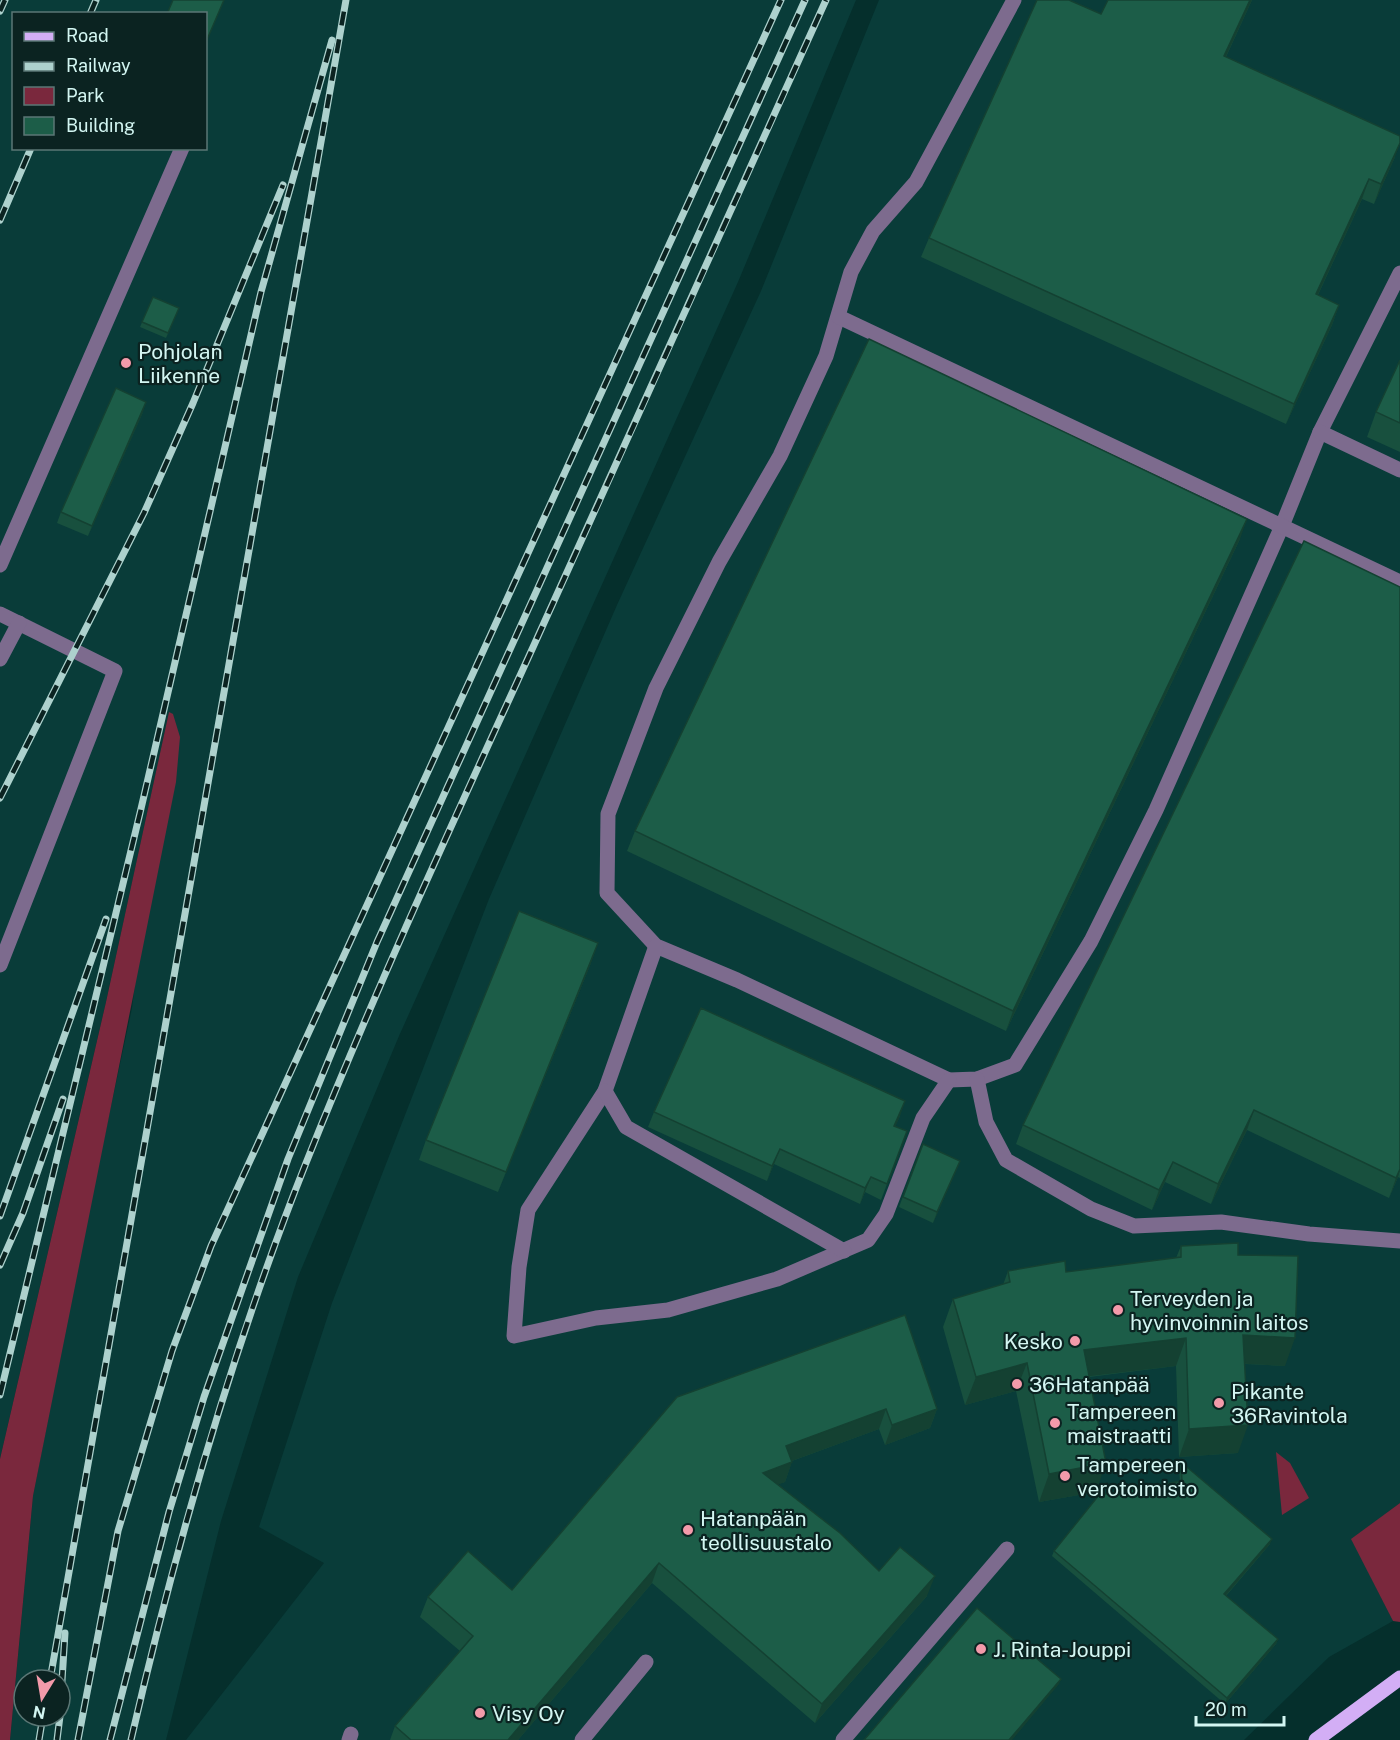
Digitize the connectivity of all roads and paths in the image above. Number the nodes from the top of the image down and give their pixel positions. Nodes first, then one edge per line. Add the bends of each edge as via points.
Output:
1 (1014, 0) edge
2 (181, 150) edge
3 (1400, 273) edge
4 (838, 317) junction
5 (1320, 432) junction
6 (1400, 470) edge
7 (1282, 526) junction
8 (0, 566) edge
9 (1400, 582) edge
10 (0, 614) edge
11 (19, 623) junction
12 (0, 659) edge
13 (656, 946) junction
14 (0, 965) edge
15 (977, 1079) junction
16 (949, 1080) junction
17 (605, 1091) junction
18 (1400, 1241) edge
19 (844, 1251) junction
20 (1006, 1549) dead end
21 (646, 1662) dead end
22 (1400, 1678) edge
23 (582, 1740) edge
24 (843, 1740) edge
25 (1316, 1740) edge

1 - 4 lane via 916,183 873,231 850,272
2 - 8 lane
3 - 5 lane
4 - 7 lane
4 - 13 lane via 826,356 780,456 719,562 656,688 608,814 607,893
5 - 6 lane
5 - 7 lane
7 - 9 lane
7 - 15 lane via 1156,810 1091,941 1015,1065
10 - 11 lane
11 - 12 lane
11 - 14 lane via 115,671
13 - 16 lane
13 - 17 lane
15 - 16 lane
15 - 18 lane via 986,1122 1006,1160 1091,1209 1134,1226 1221,1222
16 - 19 lane via 923,1118 886,1214 868,1240
17 - 19 lane via 626,1127
17 - 19 lane via 528,1210 514,1336 596,1318 668,1310 777,1279
20 - 24 lane
21 - 23 lane
22 - 25 main road

